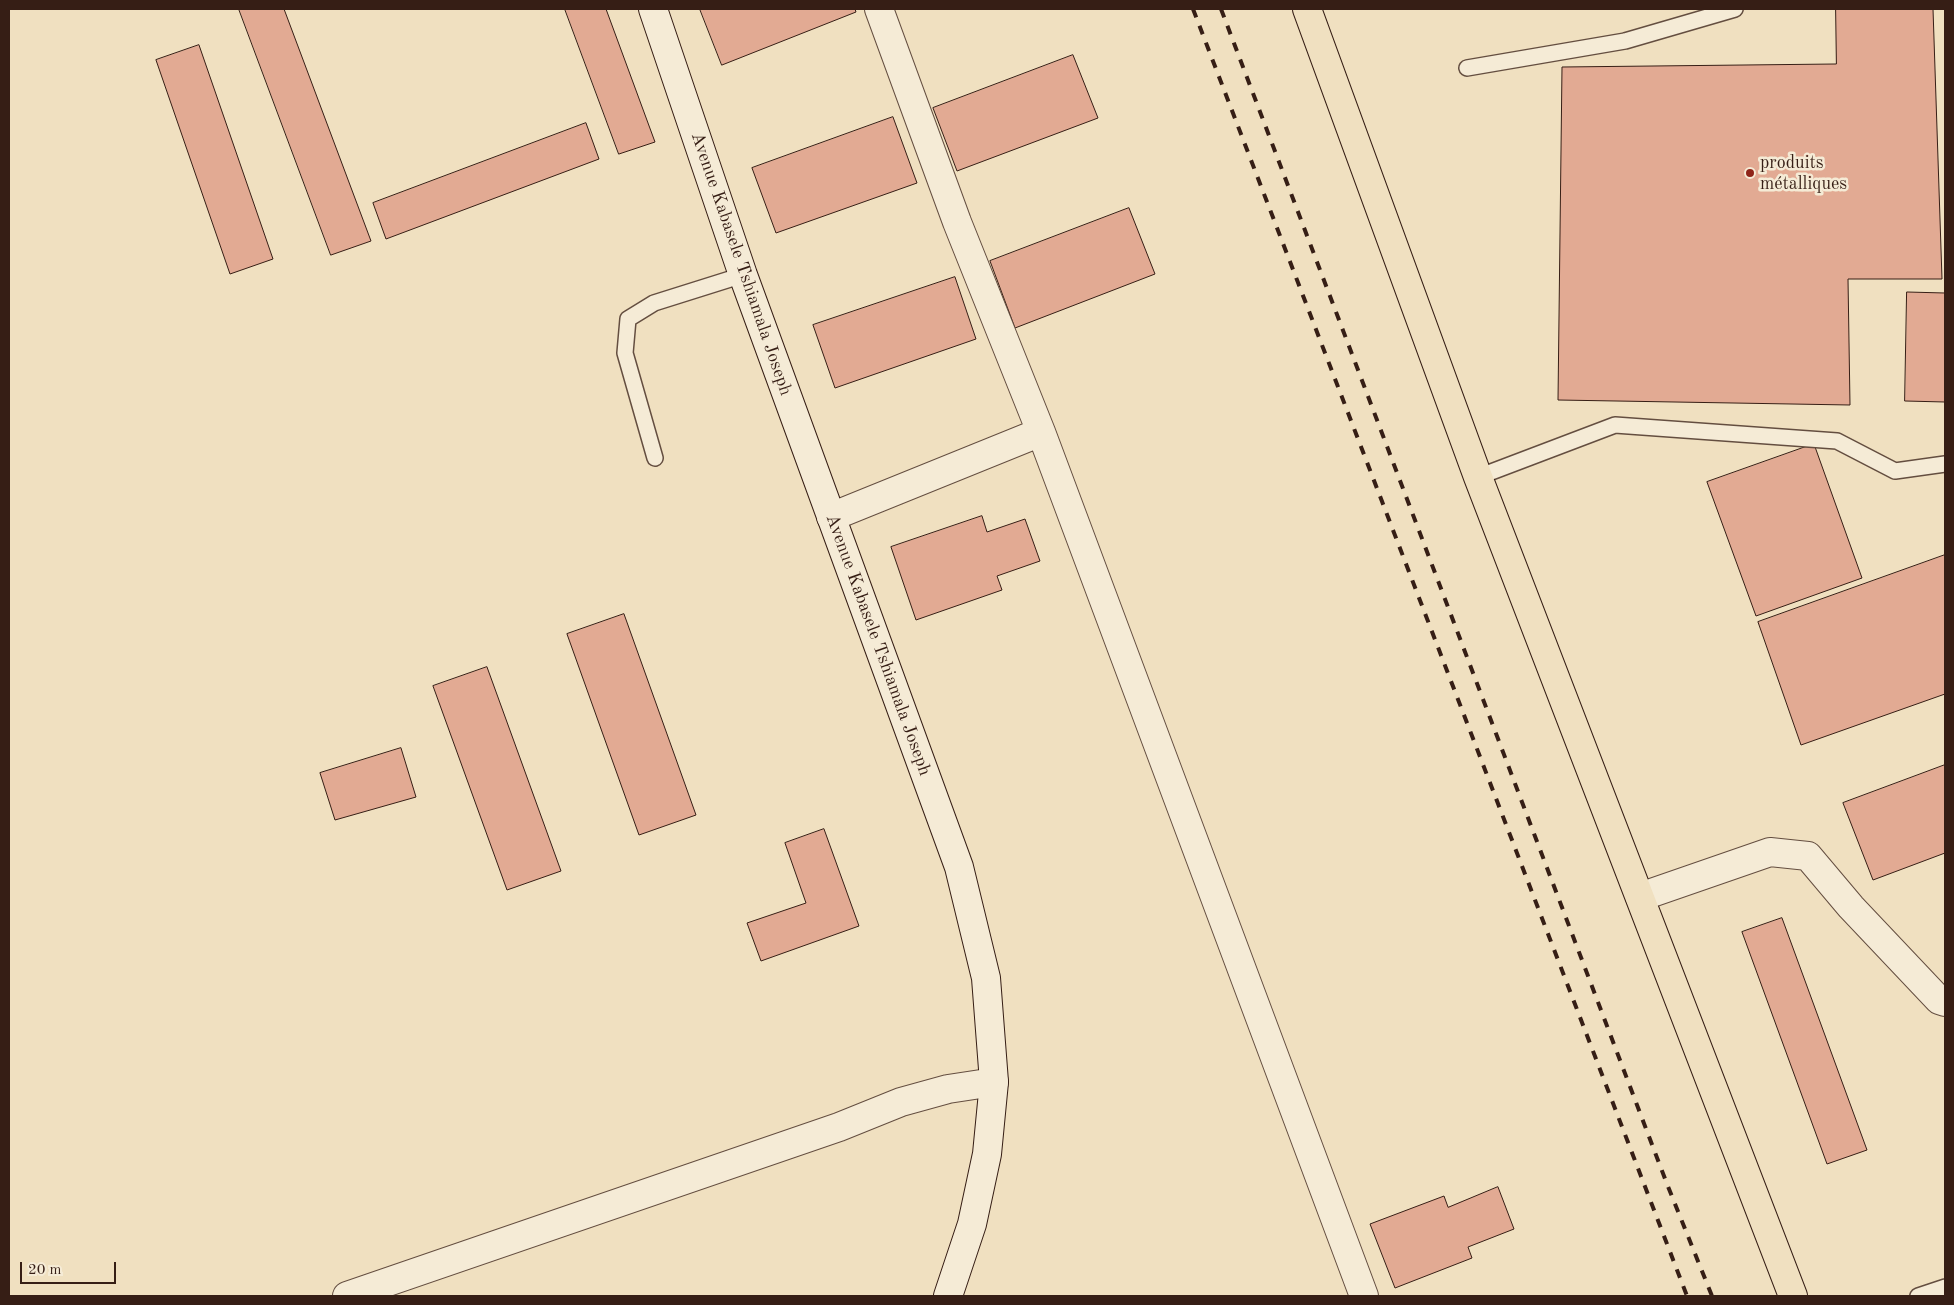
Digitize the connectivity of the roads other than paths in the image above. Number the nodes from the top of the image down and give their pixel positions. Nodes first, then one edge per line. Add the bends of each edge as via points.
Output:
1 (654, 9) edge
2 (879, 9) edge
3 (1307, 9) edge
4 (1735, 9) edge
5 (1467, 68) dead end
6 (743, 275) junction
7 (1041, 432) junction
8 (655, 458) dead end
9 (1945, 464) edge
10 (1478, 477) junction
11 (831, 516) junction
12 (1640, 897) junction
13 (1945, 1002) edge
14 (994, 1082) junction
15 (1945, 1287) edge
16 (347, 1296) edge
17 (948, 1296) edge
18 (1364, 1296) edge
19 (1793, 1296) edge
20 (1918, 1296) edge

1 - 6 street, Avenue Kabasele Tshiamala Joseph
2 - 7 street via 957,222
3 - 10 main road
4 - 5 lane via 1625,41
6 - 8 lane via 654,303 628,319 625,353
6 - 11 street, Avenue Kabasele Tshiamala Joseph
7 - 11 street
7 - 18 street
9 - 10 lane via 1894,471 1837,441 1614,425
10 - 12 main road
11 - 14 street, Avenue Kabasele Tshiamala Joseph via 959,867 986,978
12 - 13 street via 1770,852 1808,856 1851,907 1939,1000
12 - 19 main road
14 - 16 street via 948,1089 901,1102 839,1127
14 - 17 street, Avenue Kabasele Tshiamala Joseph via 987,1154 972,1224
15 - 20 lane

